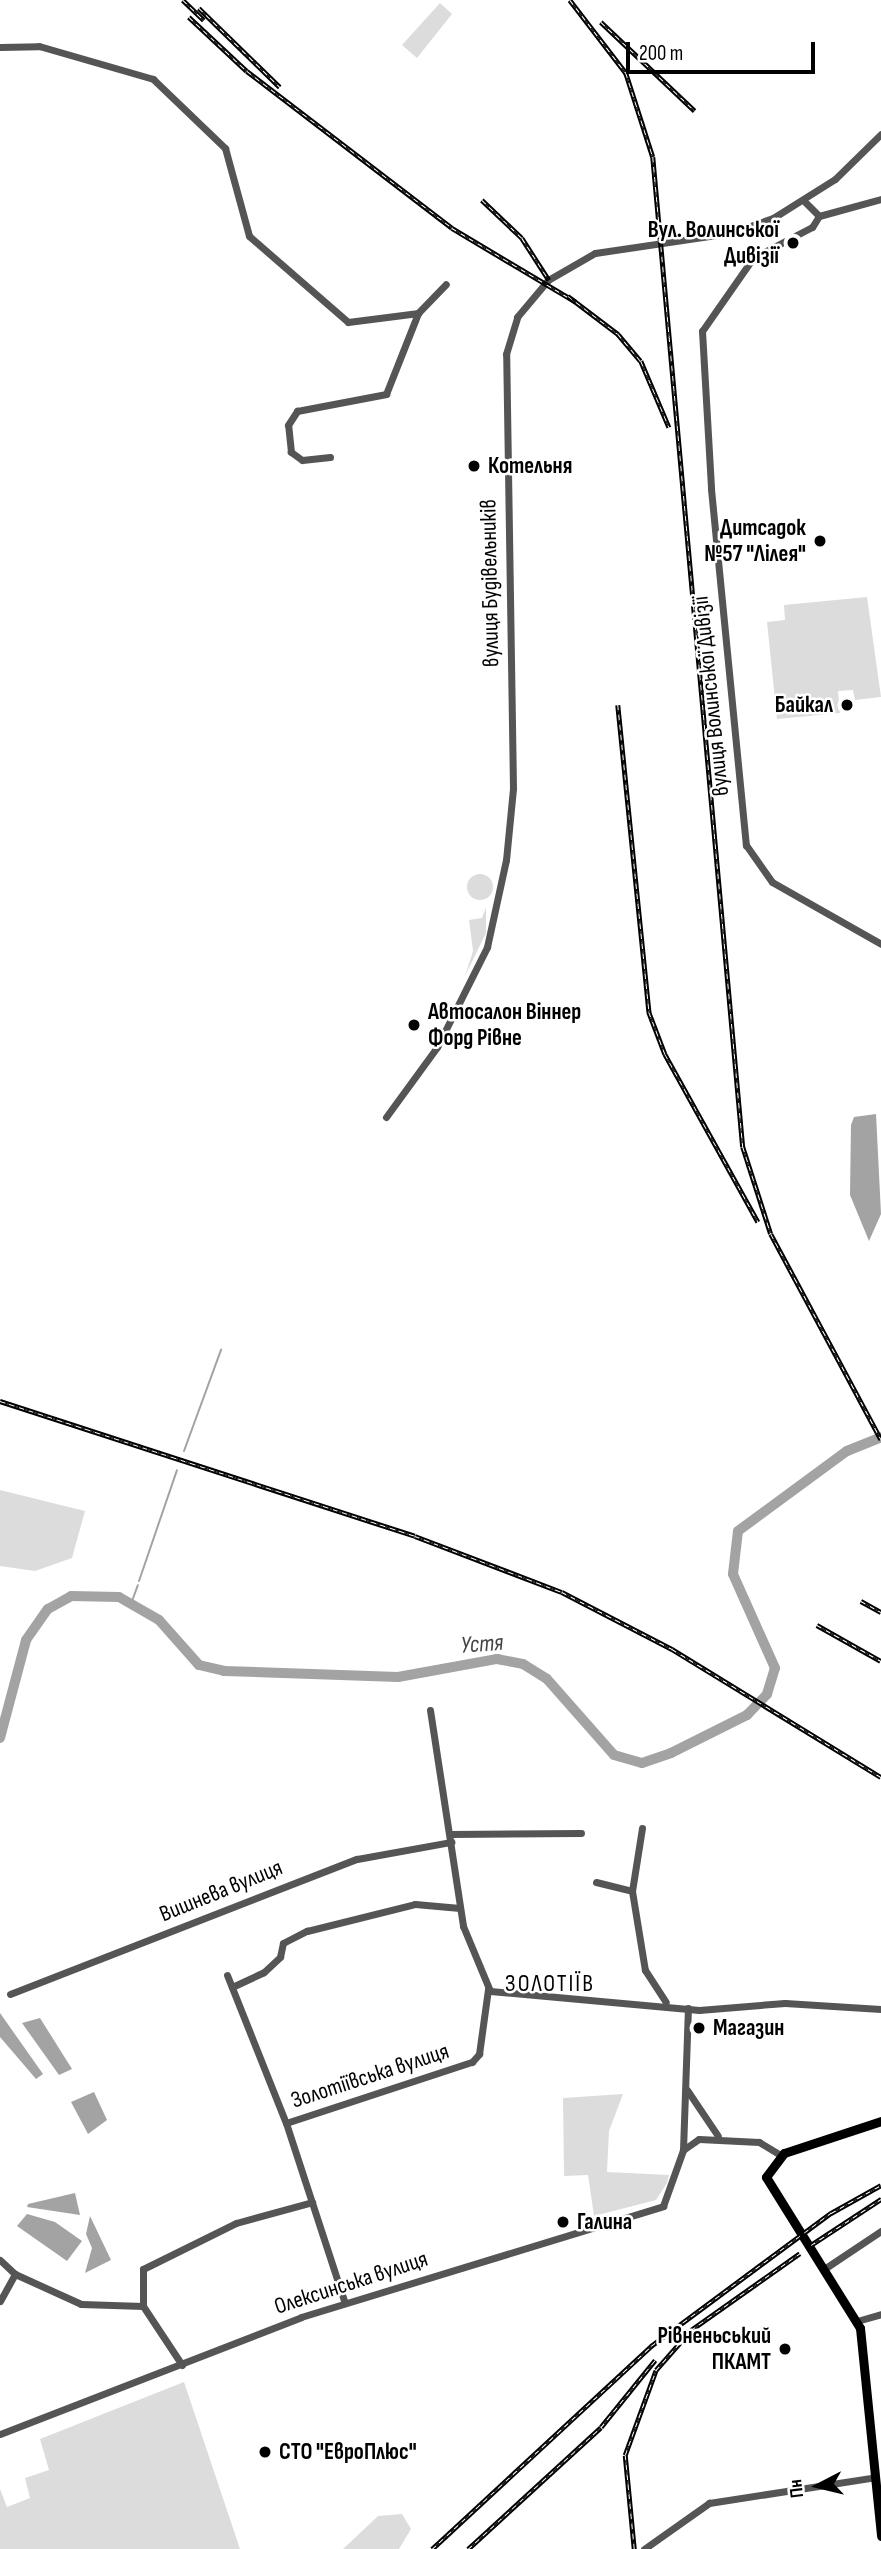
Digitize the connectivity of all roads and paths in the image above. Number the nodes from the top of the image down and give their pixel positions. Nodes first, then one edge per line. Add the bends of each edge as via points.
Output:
1 (0, 47) edge
2 (881, 134) edge
3 (881, 199) edge
4 (804, 201) junction
5 (819, 216) junction
6 (446, 284) dead end
7 (418, 313) junction
8 (330, 457) dead end
9 (881, 944) edge
10 (386, 1117) dead end
11 (430, 1710) dead end
12 (642, 1828) dead end
13 (581, 1833) dead end
14 (451, 1838) junction
15 (597, 1882) dead end
16 (632, 1891) junction
17 (460, 1908) junction
18 (227, 1975) dead end
19 (232, 1987) junction
20 (488, 1989) junction
21 (10, 1994) dead end
22 (666, 2003) junction
23 (688, 2008) junction
24 (881, 2009) edge
25 (687, 2090) junction
26 (881, 2122) edge
27 (286, 2123) junction
28 (718, 2137) junction
29 (683, 2150) junction
30 (781, 2155) junction
31 (312, 2202) junction
32 (881, 2231) edge
33 (0, 2260) edge
34 (821, 2265) junction
35 (15, 2273) junction
36 (0, 2301) edge
37 (345, 2303) junction
38 (143, 2306) junction
39 (881, 2314) edge
40 (857, 2321) junction
41 (182, 2365) junction
42 (0, 2434) edge
43 (876, 2477) junction
44 (881, 2536) edge
45 (644, 2549) edge

1 - 7 street via 38,47 153,79 225,148 243,225 264,251 348,322
2 - 4 street, вулиця Будівельників
3 - 5 street
4 - 5 street
4 - 10 street, вулиця Будівельників via 744,230 595,253 548,280 517,317 506,354 513,789 506,860 482,958 437,1047
5 - 9 street, вулиця Волинської Дивізії via 812,227 753,258 702,331 711,489 746,845 772,882
6 - 7 street
7 - 8 street via 386,394 296,411 288,425 291,452 302,460
11 - 14 street
12 - 16 street
13 - 14 street, Вишнева вулиця
14 - 17 street
14 - 21 street, Вишнева вулиця via 357,1859
15 - 16 street
16 - 22 street via 645,1970
17 - 19 street via 415,1904 307,1931 283,1943 280,1957 264,1972
17 - 20 street via 475,1968
18 - 19 street, Золотіївська вулиця
19 - 27 street, Золотіївська вулиця
20 - 22 street via 511,1996
20 - 27 street, Золотіївська вулиця via 479,2054 472,2062
22 - 23 street
23 - 24 street via 785,2003
23 - 25 street
25 - 28 street
25 - 29 street, Олексинська вулиця
26 - 30 main road
27 - 31 street, Золотіївська вулиця
28 - 29 street
28 - 30 street via 759,2142
29 - 37 street, Олексинська вулиця via 663,2206
30 - 34 main road via 766,2177
31 - 37 street, Золотіївська вулиця
31 - 38 street via 236,2223 155,2260 143,2269
32 - 34 street
33 - 35 street
34 - 40 main road
35 - 36 street
35 - 38 street via 81,2304
37 - 41 street, Олексинська вулиця
38 - 41 street
39 - 40 street
40 - 43 main road
41 - 42 street, Олексинська вулиця
43 - 44 main road
43 - 45 street via 709,2503

